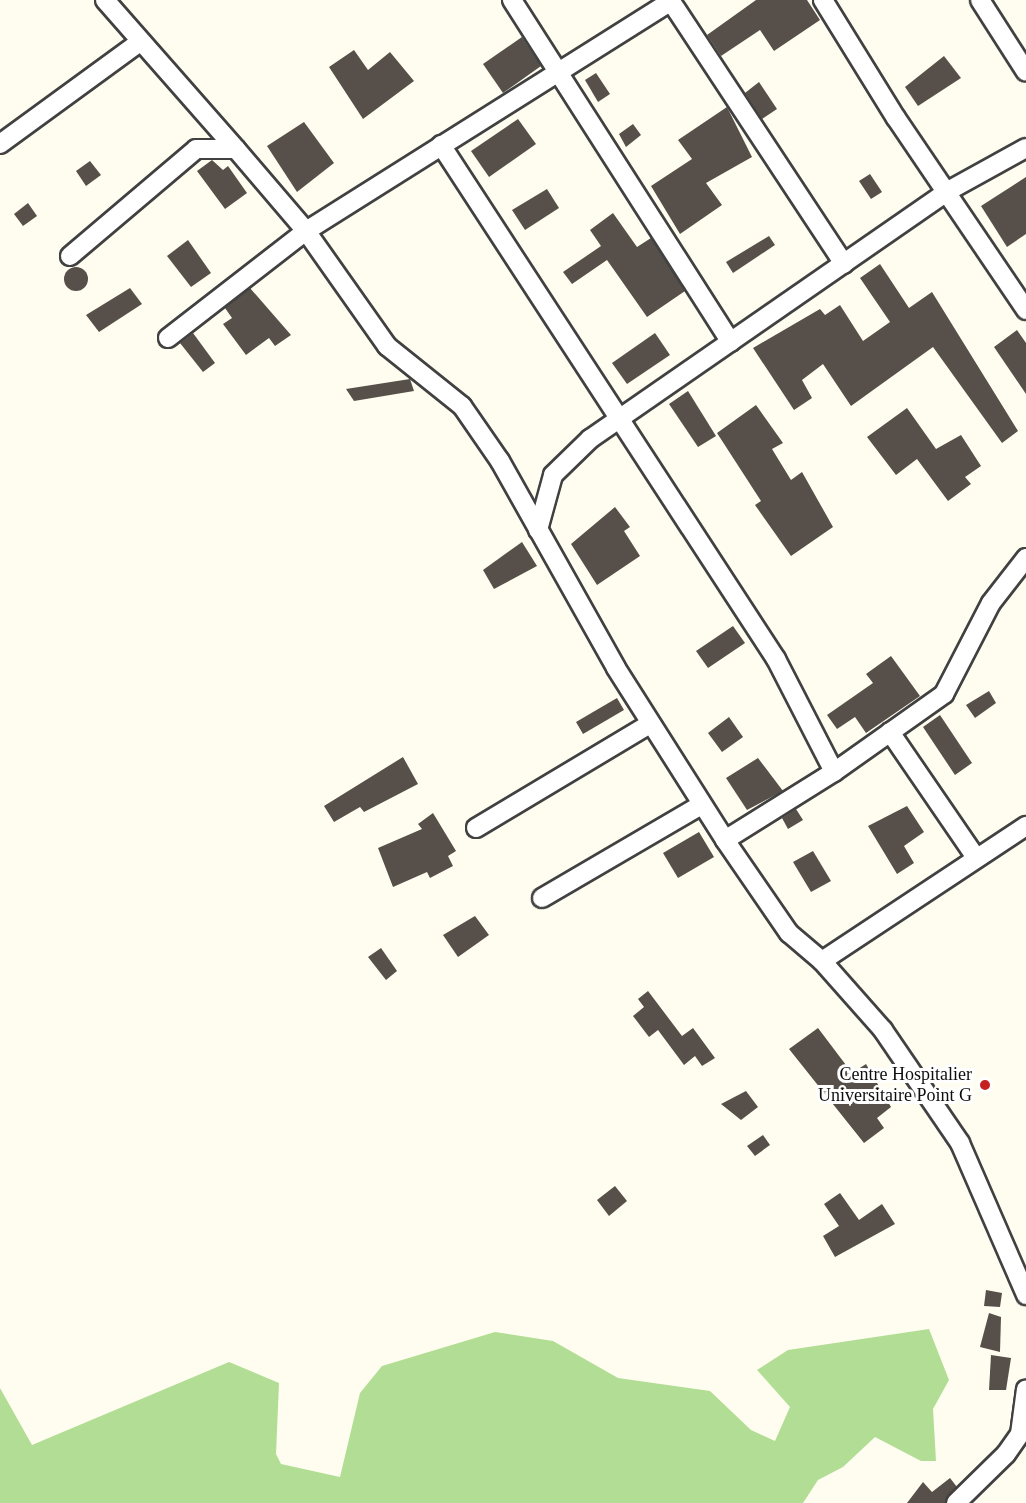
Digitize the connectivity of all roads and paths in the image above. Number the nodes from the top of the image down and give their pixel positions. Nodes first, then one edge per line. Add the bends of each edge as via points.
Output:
1 (105, 0) edge
2 (512, 0) edge
3 (670, 0) edge
4 (823, 0) edge
5 (980, 0) edge
6 (140, 42) junction
7 (557, 71) junction
8 (1026, 72) edge
9 (0, 144) edge
10 (441, 145) junction
11 (236, 148) junction
12 (1026, 148) edge
13 (948, 191) junction
14 (306, 231) junction
15 (70, 256) dead end
16 (844, 264) junction
17 (1026, 310) edge
18 (168, 338) dead end
19 (731, 342) junction
20 (621, 418) junction
21 (538, 530) junction
22 (1026, 558) edge
23 (650, 724) junction
24 (890, 732) junction
25 (834, 772) junction
26 (701, 805) junction
27 (1026, 826) edge
28 (476, 828) dead end
29 (724, 840) junction
30 (975, 856) junction
31 (542, 898) dead end
32 (822, 962) junction
33 (1026, 1295) edge
34 (1026, 1389) edge
35 (956, 1503) edge

1 - 6 street
2 - 7 street
3 - 7 street
3 - 16 street
4 - 13 street via 896,118
5 - 8 street
6 - 9 street
6 - 11 street
7 - 10 street
7 - 19 street
10 - 14 street
10 - 20 street
11 - 14 street
11 - 15 street via 196,149
12 - 13 street
13 - 16 street
13 - 17 street
14 - 18 street
14 - 21 street via 387,346 462,406
16 - 19 street
19 - 20 street
20 - 21 street via 590,439 554,475
20 - 25 street via 776,659
21 - 23 street
22 - 24 street via 990,603 944,694
23 - 26 street
23 - 28 street
24 - 25 street
24 - 30 street
25 - 29 street
26 - 29 street
26 - 31 street
27 - 30 street
29 - 32 street via 789,933
30 - 32 street
32 - 33 street via 882,1030 960,1143
34 - 35 street via 1020,1434 1006,1454

